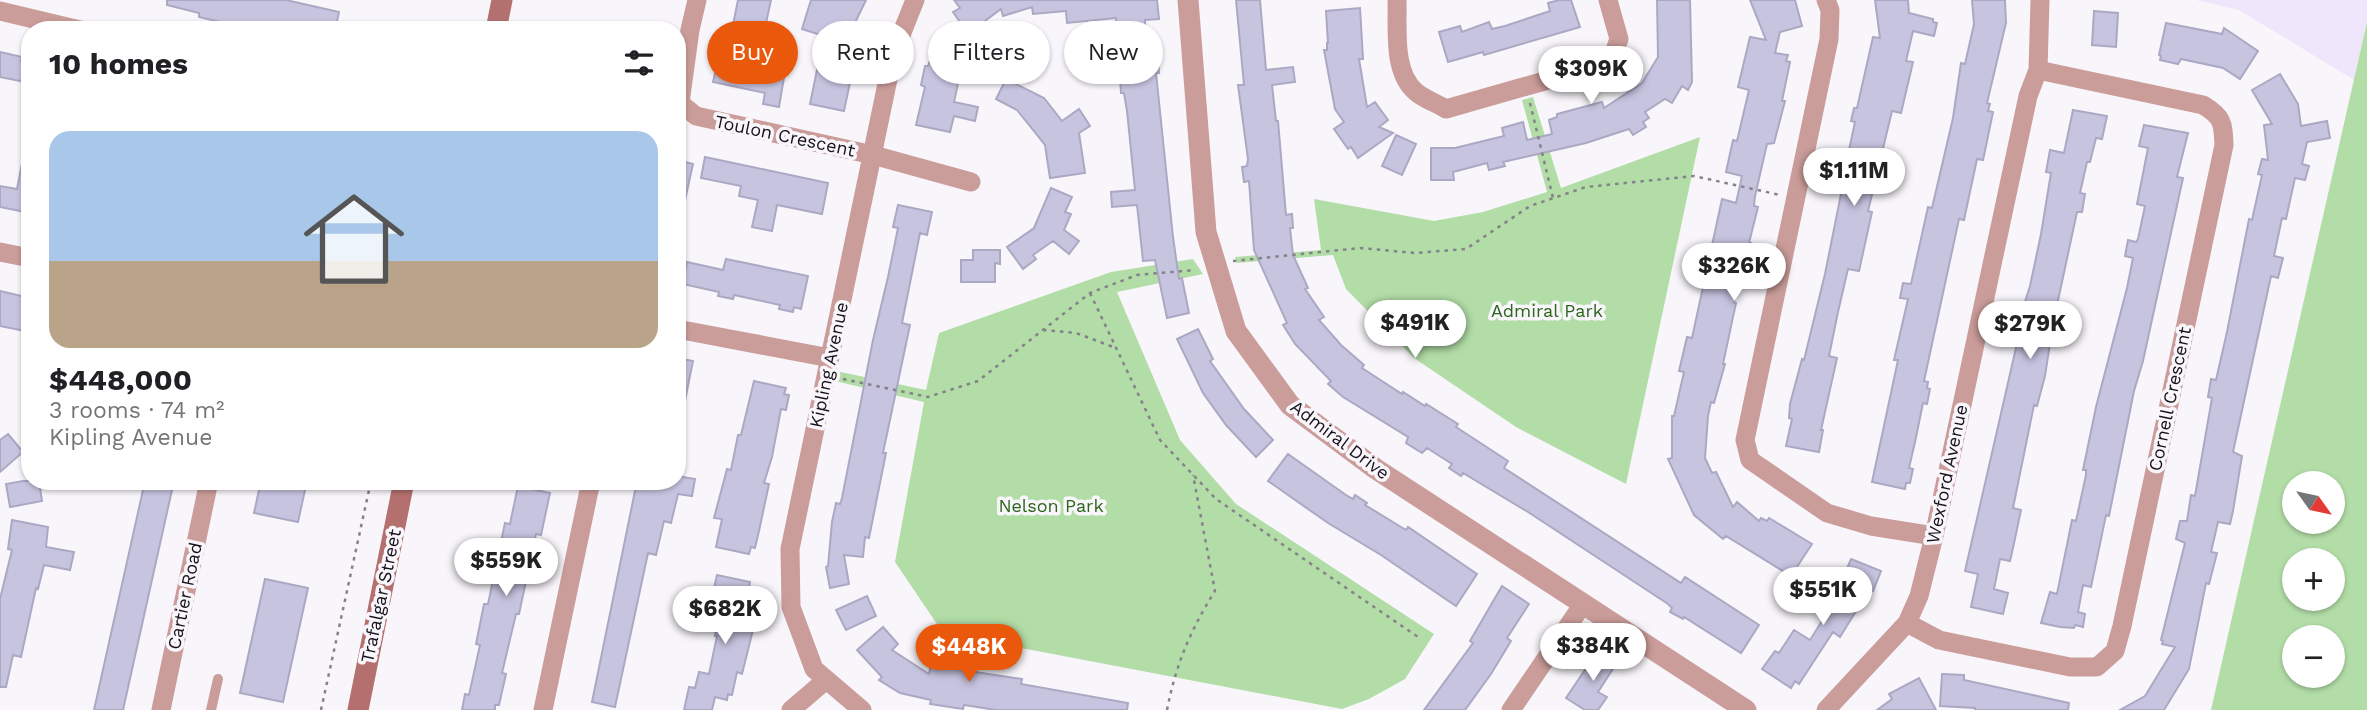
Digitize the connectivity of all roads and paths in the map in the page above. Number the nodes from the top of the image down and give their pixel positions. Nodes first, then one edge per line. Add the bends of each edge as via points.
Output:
1 (502, 0) edge
2 (697, 0) edge
3 (915, 0) edge
4 (1188, 0) edge
5 (1397, 0) edge
6 (1608, 0) edge
7 (1826, 0) edge
8 (2040, 0) edge
9 (0, 11) edge
10 (42, 21) edge
11 (498, 21) edge
12 (686, 59) edge
13 (2038, 70) junction
14 (1526, 86) junction
15 (686, 108) edge
16 (873, 155) junction
17 (971, 182) dead end
18 (1785, 196) dead end
19 (1553, 198) junction
20 (0, 252) edge
21 (21, 256) edge
22 (1205, 267) junction
23 (1090, 293) junction
24 (1043, 330) junction
25 (686, 331) edge
26 (1116, 348) junction
27 (830, 358) junction
28 (843, 379) dead end
29 (1193, 475) junction
30 (207, 490) edge
31 (369, 490) edge
32 (402, 490) edge
33 (589, 490) edge
34 (1934, 536) junction
35 (1583, 604) junction
36 (1907, 623) junction
37 (1418, 637) dead end
38 (218, 679) dead end
39 (826, 680) junction
40 (161, 710) edge
41 (211, 710) edge
42 (321, 710) edge
43 (358, 710) edge
44 (543, 710) edge
45 (791, 710) edge
46 (862, 710) edge
47 (1167, 710) edge
48 (1511, 710) edge
49 (1746, 710) edge
50 (1826, 710) edge

1 - 11 main road
2 - 12 street, Toulon Crescent
3 - 16 street, Kipling Avenue via 893,55
4 - 22 street, Admiral Drive
5 - 14 street via 1402,74 1415,91 1446,109
6 - 14 street via 1619,39 1614,52 1583,70
7 - 34 street via 1829,39 1745,440 1750,460 1827,513
8 - 13 street, Wexford Avenue
9 - 10 street
13 - 34 street, Wexford Avenue via 2028,96
13 - 36 street, Cornell Crescent via 2203,104 2223,122 2224,145 2122,626 2115,651 2097,667 2070,667 1939,640
14 - 19 path
15 - 16 street, Toulon Crescent via 696,117
16 - 17 street
16 - 27 street, Kipling Avenue
18 - 19 path via 1694,176 1586,187
19 - 22 path via 1530,206 1466,249 1415,253 1360,248
20 - 21 street
22 - 23 path via 1137,275
22 - 35 street, Admiral Drive via 1236,331 1290,405 1376,469
23 - 24 path
23 - 26 path
24 - 26 path via 1076,333
24 - 28 path via 978,381 928,397
25 - 27 street
26 - 29 path via 1160,440
27 - 39 street, Kipling Avenue via 790,549 791,607 814,669
29 - 37 path via 1216,499
29 - 47 path via 1215,591 1192,628 1173,678
30 - 40 street, Cartier Road
31 - 42 path
32 - 43 main road, Trafalgar Street
33 - 44 street
34 - 36 street, Wexford Avenue
35 - 48 street
35 - 49 street, Admiral Drive
36 - 50 street, Wexford Avenue
38 - 41 lane
39 - 45 street
39 - 46 street, Kipling Avenue

